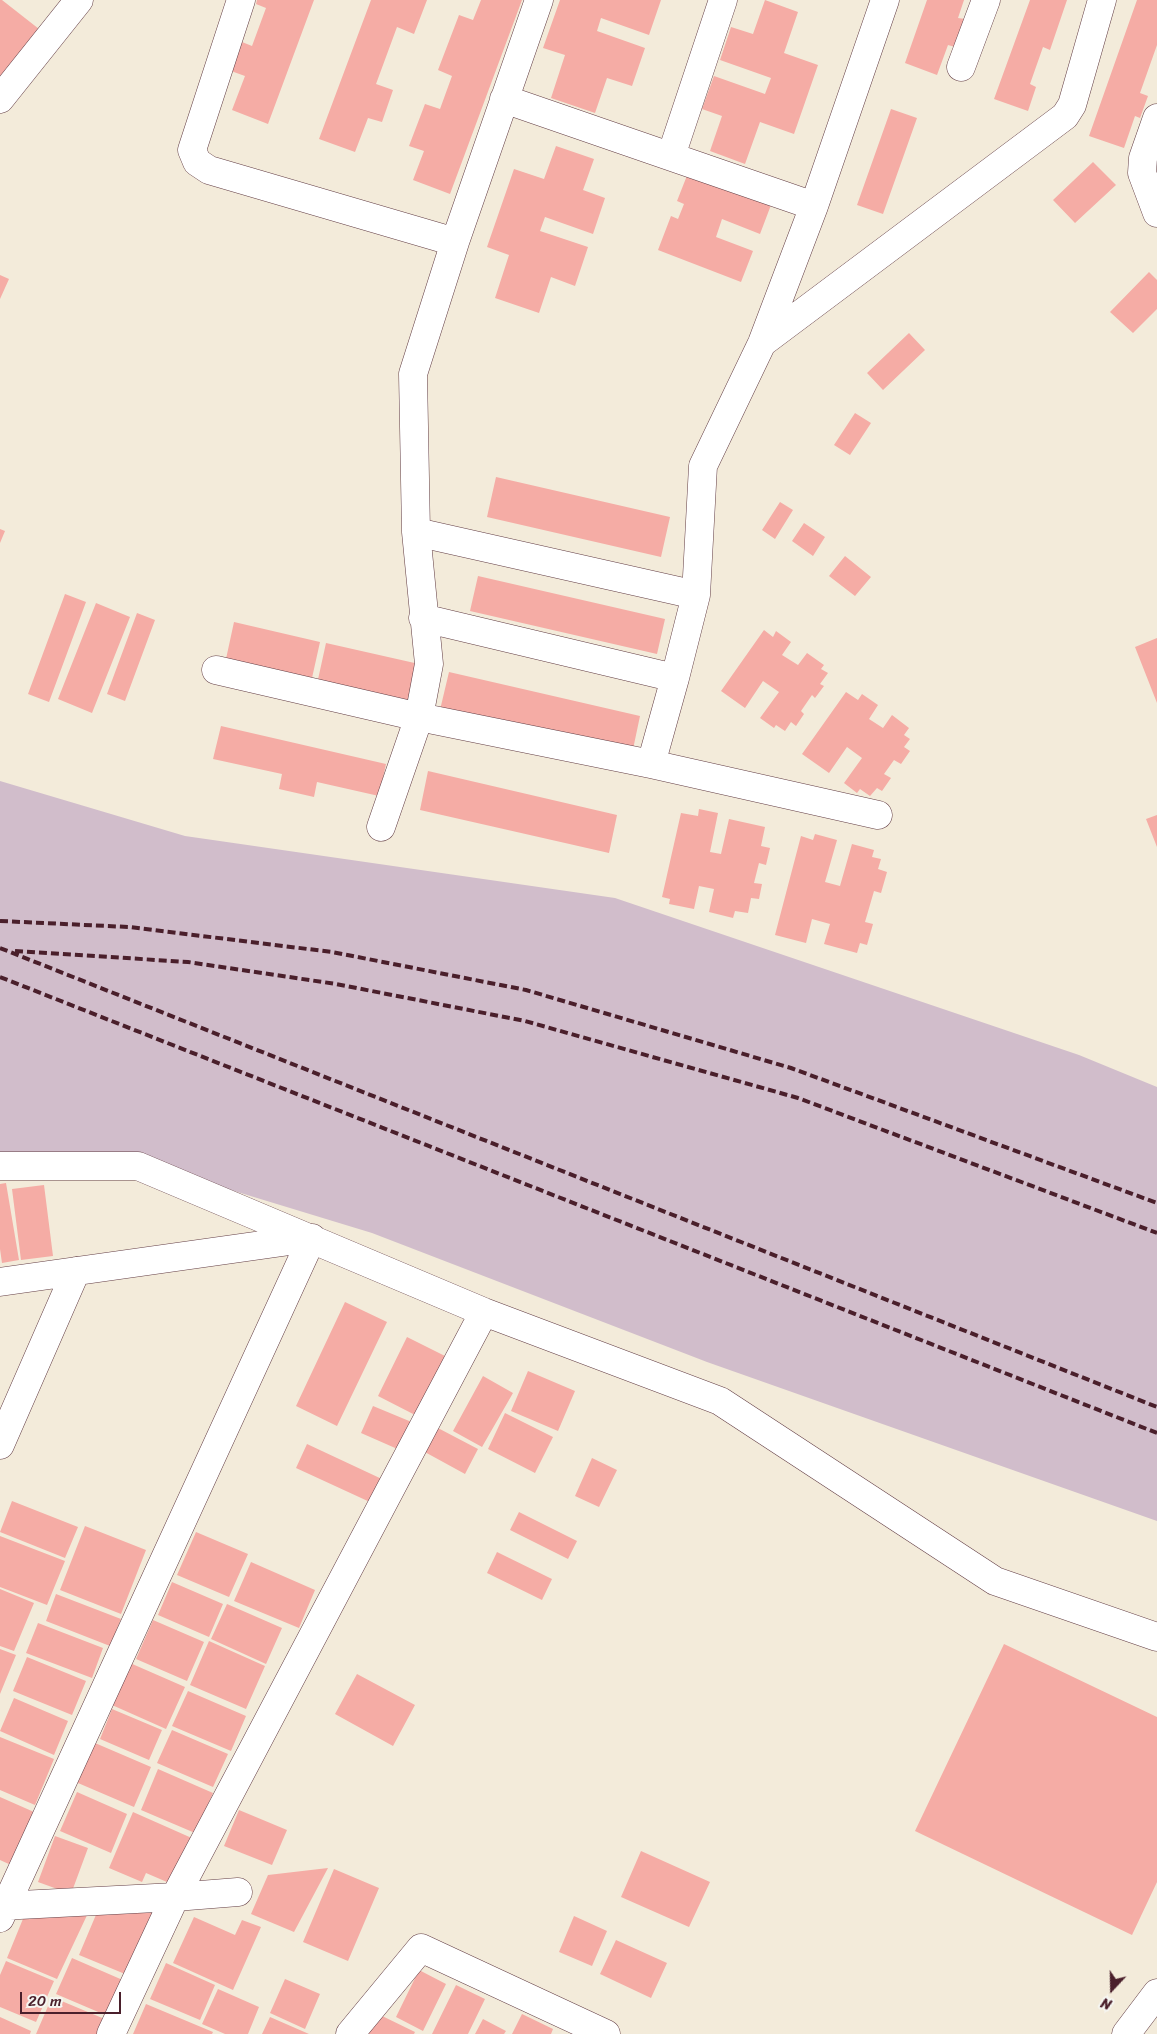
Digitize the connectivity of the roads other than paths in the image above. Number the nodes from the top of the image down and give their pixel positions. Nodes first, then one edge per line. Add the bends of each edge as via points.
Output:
1 (79, 0) edge
2 (241, 0) edge
3 (539, 0) edge
4 (723, 0) edge
5 (885, 0) edge
6 (986, 0) edge
7 (1102, 0) edge
8 (961, 67) dead end
9 (0, 99) edge
10 (504, 99) junction
11 (1157, 118) edge
12 (671, 156) junction
13 (814, 206) junction
14 (1157, 213) edge
15 (455, 242) junction
16 (762, 343) junction
17 (416, 532) junction
18 (696, 595) junction
19 (423, 618) junction
20 (216, 670) dead end
21 (675, 678) junction
22 (419, 717) junction
23 (651, 764) junction
24 (878, 815) dead end
25 (381, 827) dead end
26 (0, 1166) edge
27 (312, 1238) junction
28 (76, 1271) junction
29 (0, 1282) edge
30 (484, 1312) junction
31 (0, 1445) edge
32 (1157, 1637) edge
33 (238, 1892) dead end
34 (176, 1897) junction
35 (2, 1910) edge
36 (1157, 1993) edge
37 (111, 2034) edge
38 (350, 2034) edge
39 (606, 2034) edge
40 (1126, 2034) edge

1 - 9 street
2 - 15 street via 192,150 197,162 209,170
3 - 10 street
4 - 12 street
5 - 13 street
6 - 8 street
7 - 16 street via 1072,104 1065,116
10 - 12 street
10 - 15 street
11 - 14 street via 1143,158 1142,173
12 - 13 street
13 - 16 street
15 - 17 street via 414,374
16 - 18 street via 703,466
17 - 18 street
17 - 19 street
18 - 21 street
19 - 21 street
19 - 22 street via 429,664
20 - 22 street
21 - 23 street
22 - 23 street
22 - 25 street
23 - 24 street
26 - 27 street via 138,1166
27 - 28 street
27 - 30 street
27 - 35 street
28 - 29 street
28 - 31 street
30 - 32 street via 720,1401 995,1580
30 - 34 street
33 - 34 street
34 - 35 street
34 - 37 street
36 - 40 street
38 - 39 street via 422,1948

